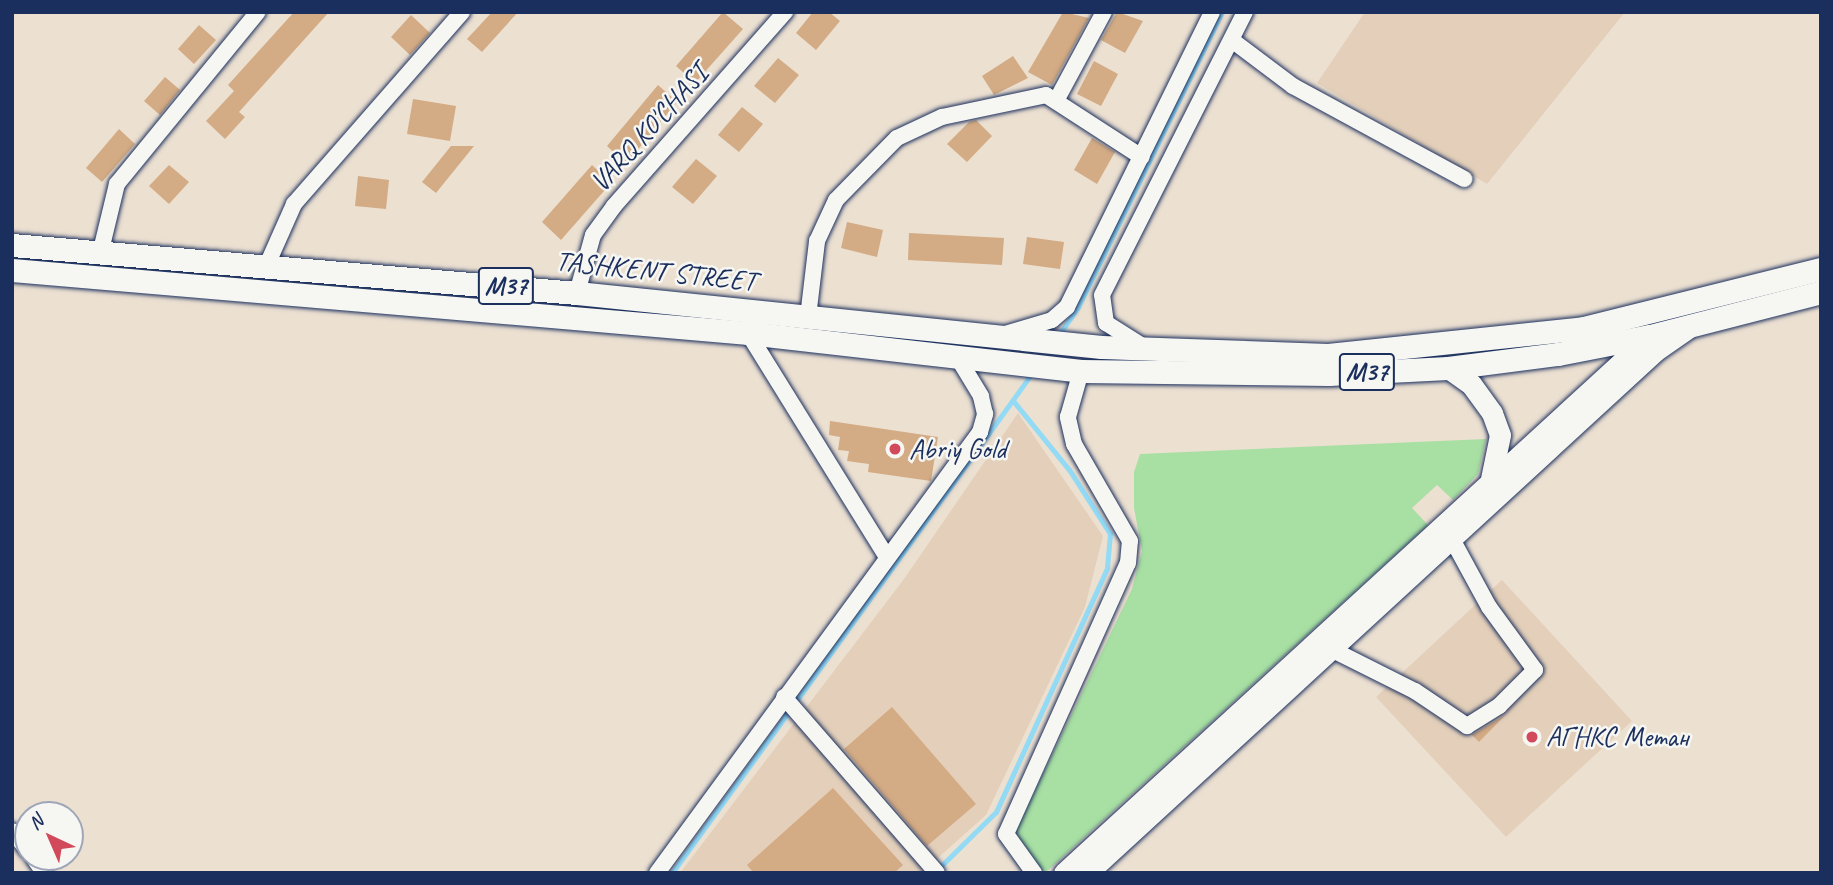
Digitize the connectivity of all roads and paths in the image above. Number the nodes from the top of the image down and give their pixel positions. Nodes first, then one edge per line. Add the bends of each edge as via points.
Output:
1 (258, 12) edge
2 (462, 12) edge
3 (785, 12) edge
4 (1104, 12) edge
5 (1212, 12) edge
6 (1245, 12) edge
7 (1233, 41) junction
8 (1056, 101) junction
9 (1142, 157) junction
10 (1464, 179) dead end
11 (12, 245) edge
12 (101, 250) junction
13 (267, 265) junction
14 (1821, 269) edge
15 (12, 270) edge
16 (576, 293) junction
17 (1817, 298) edge
18 (808, 317) junction
19 (1695, 324) junction
20 (1649, 325) junction
21 (748, 332) junction
22 (1000, 336) junction
23 (1149, 350) junction
24 (958, 358) junction
25 (1448, 368) junction
26 (1082, 371) junction
27 (1491, 479) junction
28 (1452, 539) junction
29 (886, 556) junction
30 (1331, 649) junction
31 (784, 697) junction
32 (932, 868) edge
33 (657, 873) edge
34 (1034, 873) edge
35 (1064, 873) edge
36 (1087, 873) edge

1 - 12 street via 117,184
2 - 13 street via 294,204
3 - 16 street, VARQ KO'CHASI via 614,206 593,235
4 - 8 street
5 - 9 street
6 - 7 street
7 - 10 street via 1293,86
7 - 23 street via 1102,295 1106,323
8 - 9 street
8 - 18 street via 1046,95 1035,96 942,117 897,138 875,157 836,200 817,241
9 - 22 street via 1067,307 1052,320
11 - 12 highway, TASHKENT STREET / M37
12 - 13 highway, TASHKENT STREET / M37
13 - 16 highway, TASHKENT STREET / M37
14 - 20 highway, M37
15 - 21 highway, TASHKENT STREET / M37
16 - 18 highway, TASHKENT STREET / M37
17 - 19 highway, M37
18 - 22 highway, TASHKENT STREET / M37
19 - 20 highway, M37
19 - 28 main road via 1654,351
20 - 23 highway, M37 via 1328,355
20 - 25 highway, M37
20 - 27 main road
21 - 24 highway, TASHKENT STREET / M37
21 - 29 street
22 - 23 highway, M37
24 - 26 highway, TASHKENT STREET / M37
24 - 29 street via 981,396 985,414 980,432
25 - 26 highway, M37 via 1329,374
25 - 27 main road via 1471,384 1492,413 1500,435
26 - 34 street via 1068,417 1074,444 1130,541 1128,563 1006,834
27 - 35 main road
28 - 30 main road
28 - 30 street via 1489,607 1535,670 1499,706 1467,726 1415,691
29 - 31 street
30 - 36 main road
31 - 32 street
31 - 33 street

